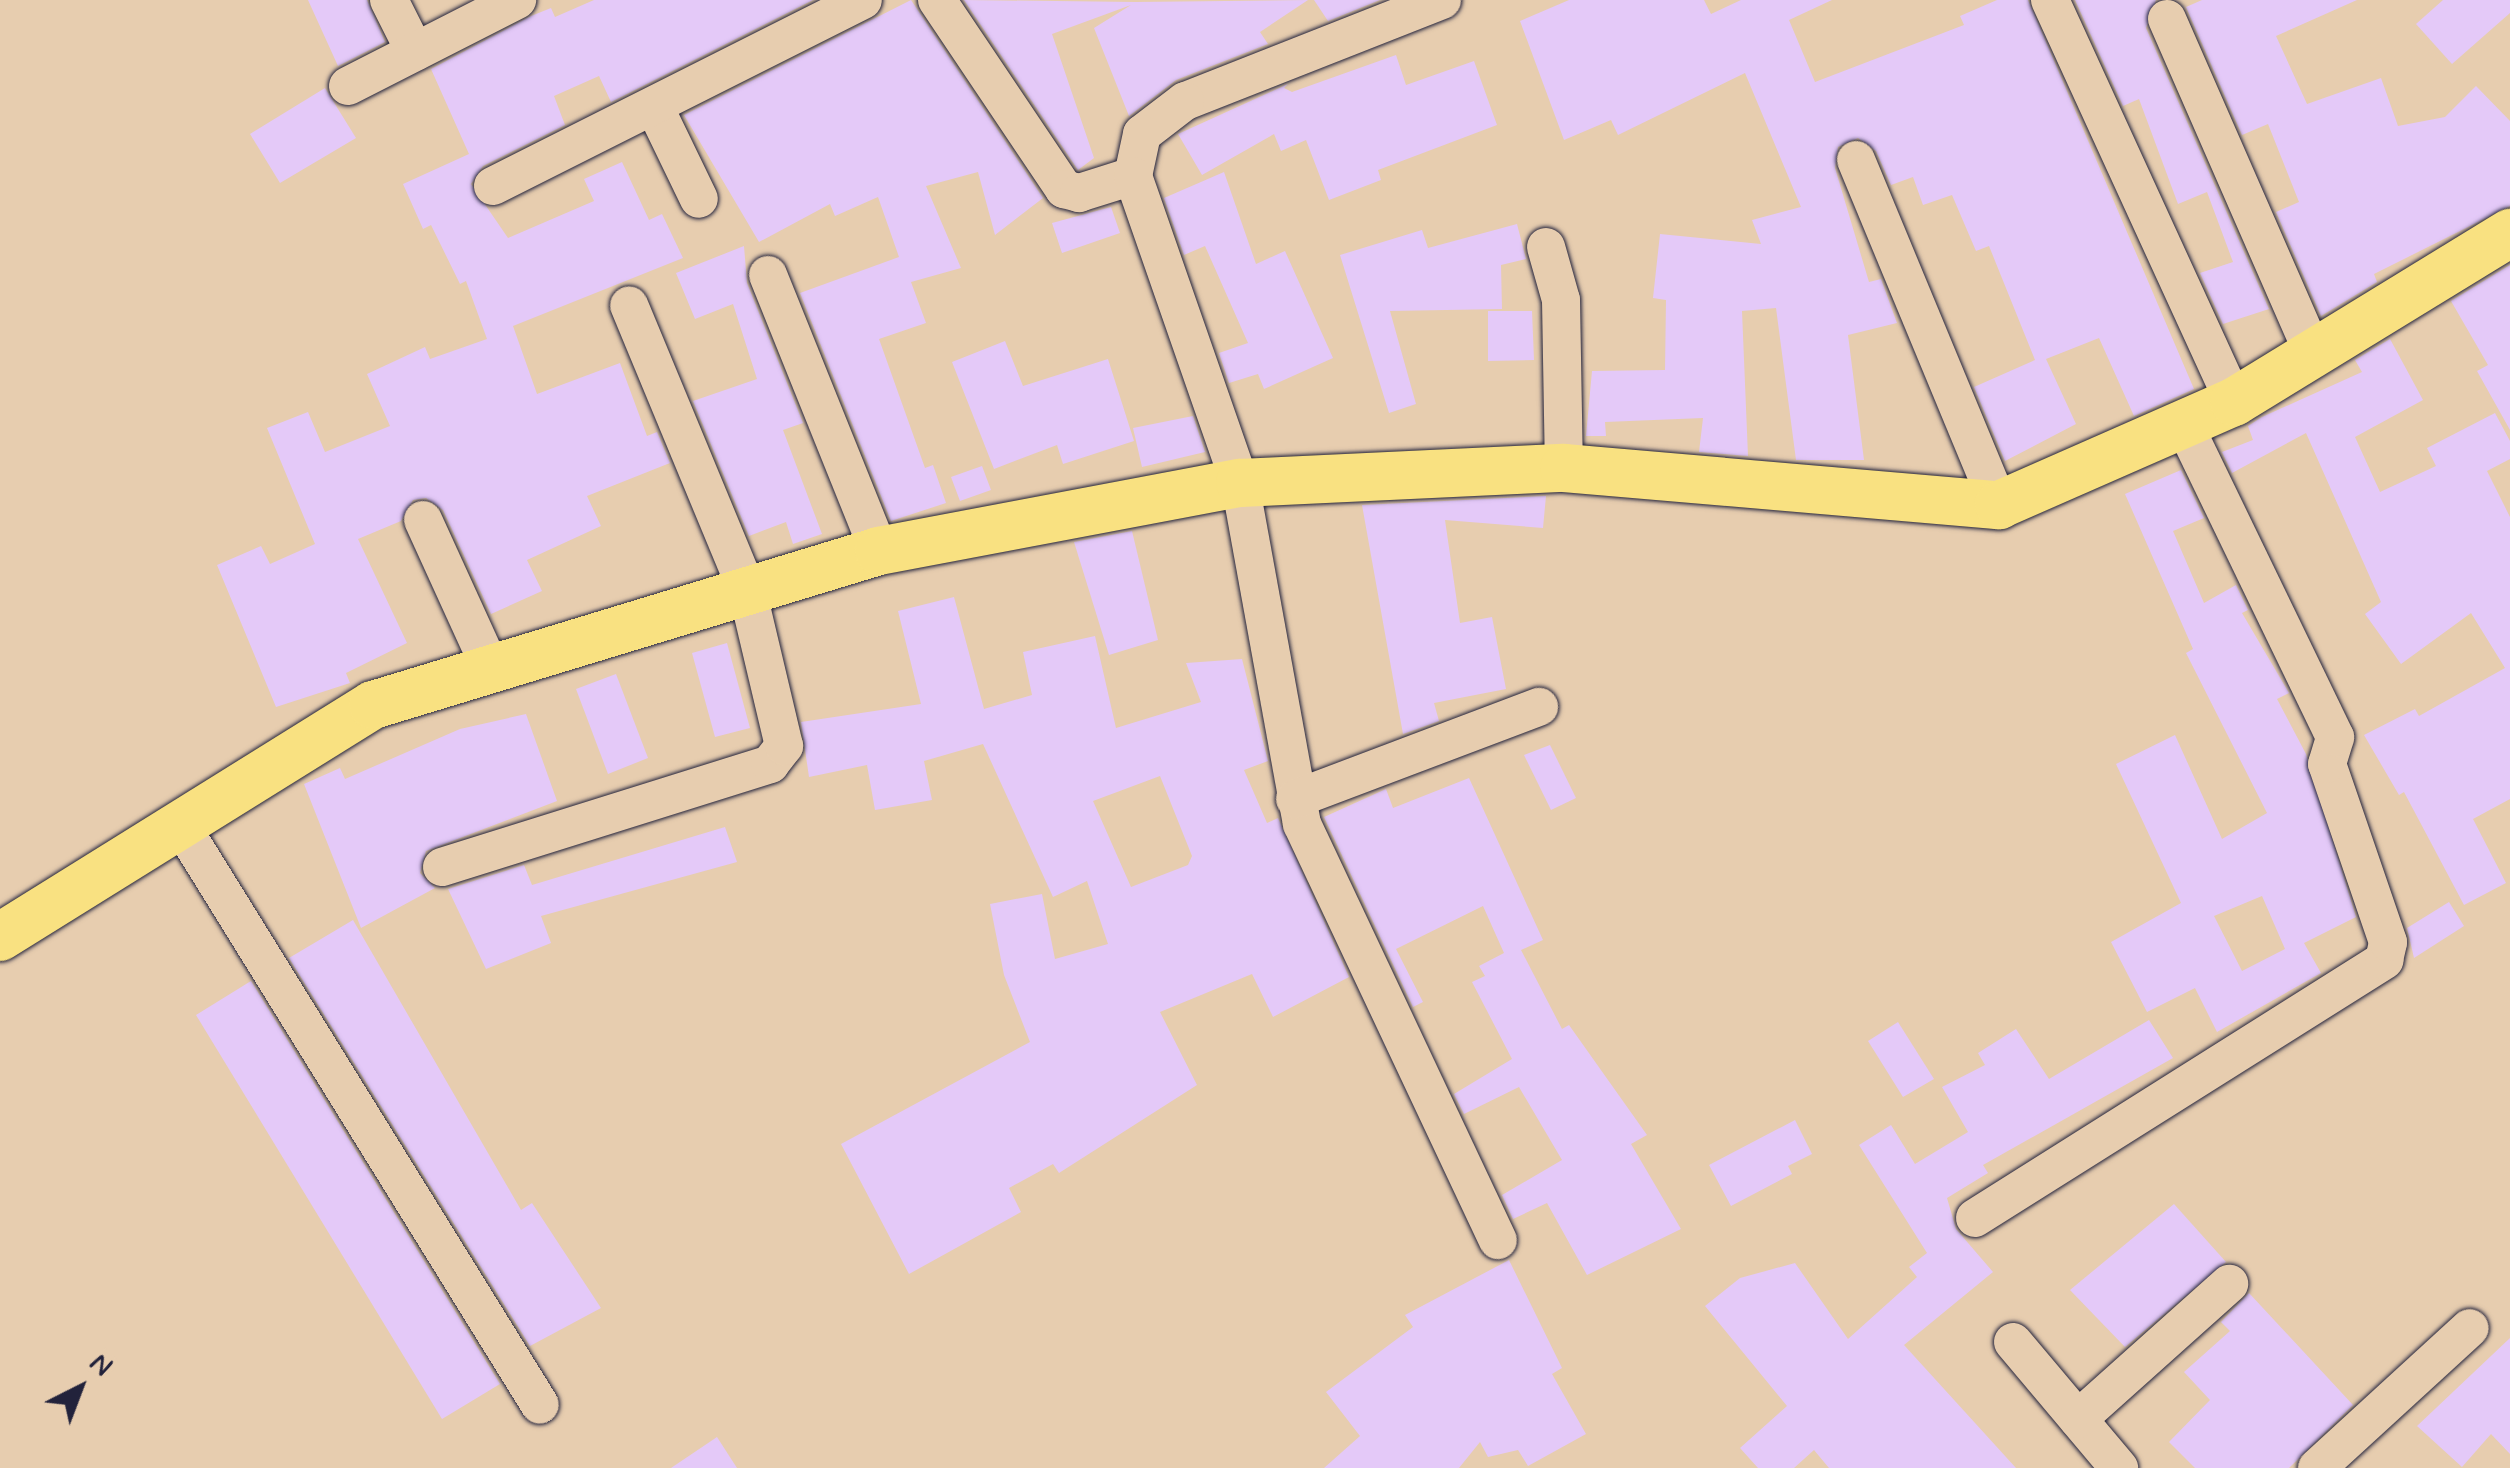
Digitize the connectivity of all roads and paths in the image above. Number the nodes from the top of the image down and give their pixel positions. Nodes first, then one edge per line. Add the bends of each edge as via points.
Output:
1 (389, 0) edge
2 (517, 0) edge
3 (864, 0) edge
4 (937, 0) edge
5 (1442, 0) edge
6 (2050, 0) edge
7 (2167, 19) dead end
8 (414, 52) junction
9 (348, 86) dead end
10 (654, 106) junction
11 (1856, 160) dead end
12 (1133, 176) junction
13 (493, 186) dead end
14 (699, 199) dead end
15 (2510, 233) edge
16 (1546, 247) dead end
17 (768, 275) dead end
18 (630, 304) dead end
19 (2312, 351) junction
20 (2234, 402) junction
21 (2185, 427) junction
22 (1564, 468) junction
23 (1240, 483) junction
24 (1999, 505) junction
25 (423, 520) dead end
26 (880, 550) junction
27 (746, 590) junction
28 (491, 668) junction
29 (1539, 707) dead end
30 (1295, 799) junction
31 (180, 824) junction
32 (442, 867) dead end
33 (0, 937) edge
34 (1975, 1218) dead end
35 (1498, 1240) dead end
36 (2228, 1284) dead end
37 (2470, 1328) dead end
38 (2013, 1342) dead end
39 (540, 1404) dead end
40 (2078, 1419) junction
41 (2119, 1468) edge
42 (2317, 1468) edge

1 - 8 street
2 - 8 street
3 - 10 street
4 - 12 street via 1064,189 1080,192
5 - 12 street via 1185,100 1142,134
6 - 20 street
7 - 19 street
8 - 9 street
10 - 13 street
10 - 14 street
11 - 24 street
12 - 23 street
15 - 19 main road
16 - 22 street via 1561,300
17 - 26 street
18 - 27 street
19 - 20 main road
20 - 21 main road
21 - 24 main road
21 - 34 street via 2335,737 2327,764 2388,942 2384,960
22 - 23 main road
22 - 24 main road
23 - 26 main road
23 - 30 street
25 - 28 street
26 - 27 main road
27 - 28 main road
27 - 32 street via 784,746 770,764
28 - 31 main road via 373,705
29 - 30 street
30 - 35 street
31 - 33 main road
31 - 39 street
36 - 40 street
37 - 42 street
38 - 40 street
40 - 41 street

